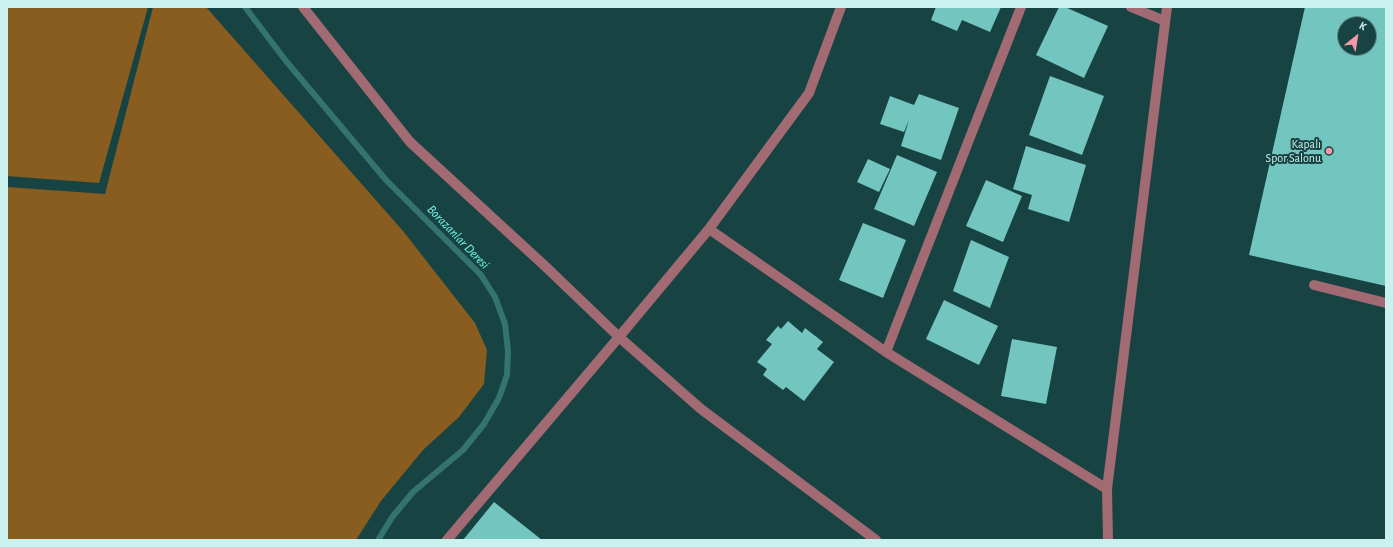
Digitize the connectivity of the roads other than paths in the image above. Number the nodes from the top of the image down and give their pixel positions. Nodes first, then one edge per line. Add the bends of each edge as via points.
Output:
1 (303, 7) edge
2 (840, 7) edge
3 (1021, 7) edge
4 (1131, 7) edge
5 (1167, 7) edge
6 (1164, 21) junction
7 (709, 229) junction
8 (1314, 285) dead end
9 (1386, 303) edge
10 (619, 337) junction
11 (886, 352) junction
12 (1107, 489) junction
13 (447, 540) edge
14 (876, 540) edge
15 (1108, 540) edge

1 - 10 street via 410,142
2 - 7 street via 809,93
3 - 11 street
4 - 6 street
5 - 6 street
6 - 12 street
7 - 10 street
7 - 11 street
8 - 9 street
10 - 13 street
10 - 14 street via 701,409
11 - 12 street
12 - 15 street

